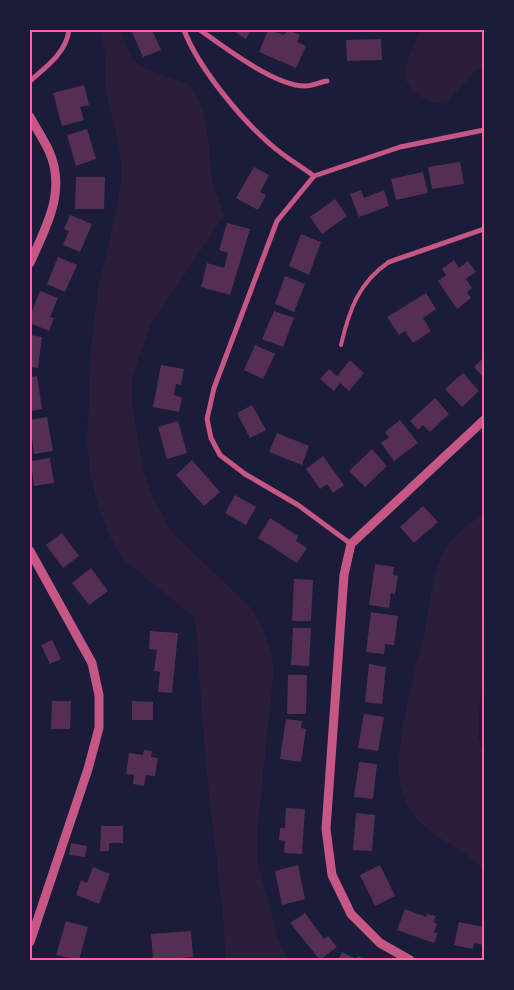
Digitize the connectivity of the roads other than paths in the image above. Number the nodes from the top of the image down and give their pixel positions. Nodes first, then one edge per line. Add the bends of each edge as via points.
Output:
1 (68, 30) edge
2 (184, 30) edge
3 (200, 30) edge
4 (30, 81) edge
5 (327, 81) dead end
6 (30, 117) edge
7 (484, 130) edge
8 (314, 176) junction
9 (484, 229) edge
10 (30, 261) edge
11 (389, 262) joint
12 (341, 345) dead end
13 (484, 420) edge
14 (351, 544) junction
15 (30, 551) edge
16 (30, 942) edge
17 (410, 960) edge

1 - 4 street via 67,39 54,59
2 - 8 street via 201,64 230,101 270,144
3 - 5 street via 282,82 305,86
6 - 10 street via 49,151 56,180 54,207
7 - 8 street via 400,147
8 - 14 street via 277,221 214,388 207,419 211,438 220,454
9 - 11 street
11 - 12 lane via 363,284
13 - 14 street
14 - 17 street via 344,575 326,829 332,875 351,914 380,943
15 - 16 street via 92,663 99,695 99,728 88,769

